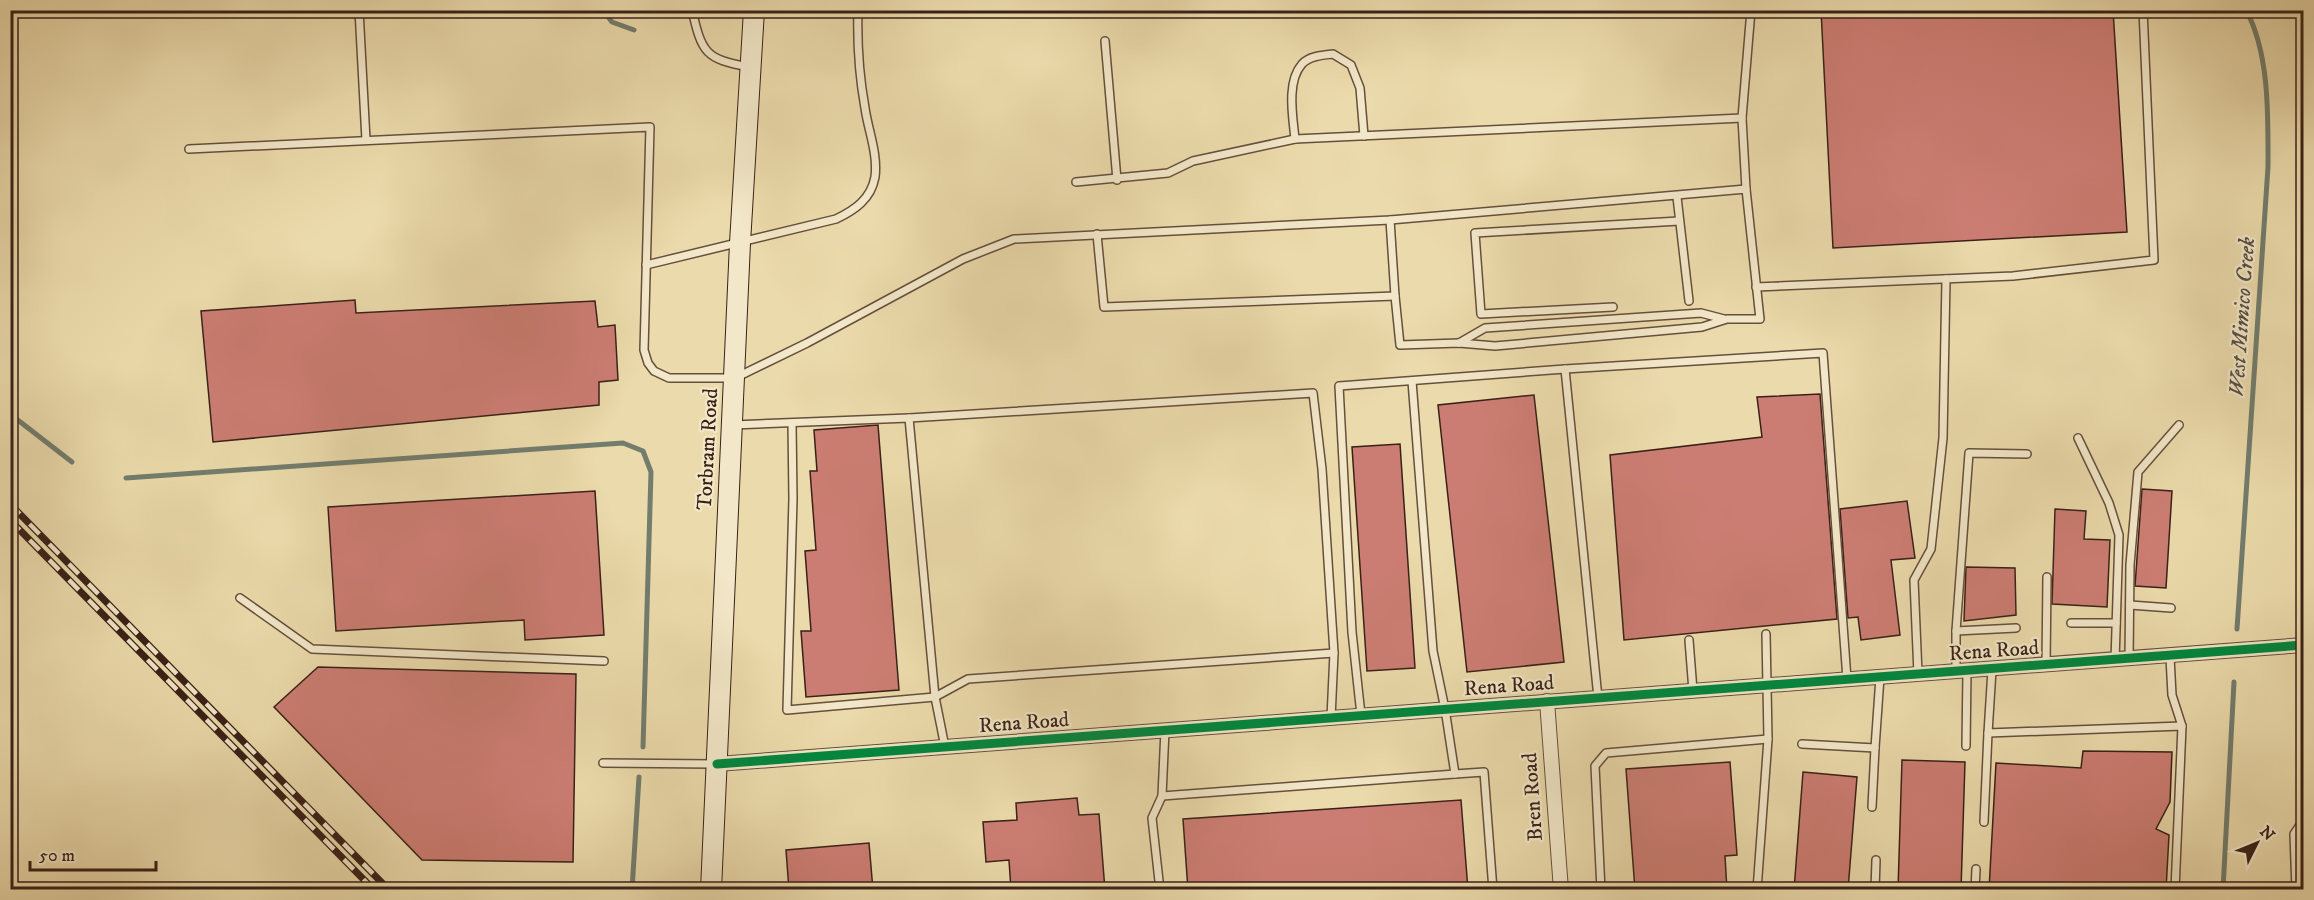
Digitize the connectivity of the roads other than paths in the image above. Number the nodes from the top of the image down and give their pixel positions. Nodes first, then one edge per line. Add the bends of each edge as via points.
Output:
1 (359, 10) edge
2 (692, 10) edge
3 (754, 10) edge
4 (858, 10) edge
5 (1751, 10) edge
6 (2143, 10) edge
7 (1105, 40) dead end
8 (751, 67) junction
9 (1742, 118) junction
10 (1364, 136) junction
11 (366, 140) junction
12 (1295, 140) junction
13 (189, 149) dead end
14 (1117, 180) junction
15 (1076, 182) dead end
16 (1746, 189) junction
17 (1677, 197) junction
18 (1390, 220) junction
19 (1679, 221) junction
20 (1097, 234) junction
21 (740, 243) junction
22 (645, 265) junction
23 (1946, 279) junction
24 (1756, 287) junction
25 (1395, 296) junction
26 (1689, 301) dead end
27 (1613, 307) dead end
28 (1727, 320) junction
29 (1459, 343) junction
30 (1565, 369) junction
31 (735, 378) junction
32 (1412, 381) junction
33 (909, 418) junction
34 (792, 423) junction
35 (733, 425) junction
36 (2180, 425) dead end
37 (2078, 438) dead end
38 (2027, 454) dead end
39 (2047, 577) dead end
40 (240, 598) dead end
41 (2130, 605) junction
42 (2171, 608) dead end
43 (2116, 622) junction
44 (2071, 624) dead end
45 (2016, 628) dead end
46 (1956, 631) junction
47 (1766, 633) dead end
48 (1689, 640) dead end
49 (2304, 645) edge
50 (1334, 653) junction
51 (2170, 657) junction
52 (2122, 661) junction
53 (604, 662) dead end
54 (2046, 666) junction
55 (1992, 670) junction
56 (1962, 671) junction
57 (1918, 674) junction
58 (1880, 677) junction
59 (1847, 679) junction
60 (1769, 685) junction
61 (1693, 690) junction
62 (935, 697) junction
63 (1598, 698) junction
64 (1547, 701) junction
65 (1445, 709) junction
66 (1361, 715) junction
67 (1331, 718) junction
68 (2182, 726) junction
69 (1165, 730) junction
70 (1988, 734) junction
71 (1768, 739) junction
72 (1802, 744) dead end
73 (1966, 746) dead end
74 (945, 747) junction
75 (1875, 748) junction
76 (603, 763) dead end
77 (717, 764) junction
78 (1455, 774) junction
79 (1162, 796) junction
80 (1872, 807) dead end
81 (2304, 819) edge
82 (1984, 822) dead end
83 (1876, 860) dead end
84 (1976, 869) dead end
85 (711, 890) edge
86 (1160, 890) edge
87 (1493, 890) edge
88 (1561, 890) edge
89 (1601, 890) edge
90 (1757, 890) edge
91 (1875, 890) edge
92 (1975, 890) edge
93 (2175, 890) edge
94 (2296, 890) edge

1 - 11 lane
2 - 8 lane via 699,43 719,62
3 - 8 main road, Torbram Road
4 - 21 lane via 856,53 875,155 875,178 866,198 836,219
5 - 9 lane
6 - 23 lane via 2154,260 2013,276
7 - 14 lane
8 - 21 main road, Torbram Road
9 - 10 lane
9 - 16 lane
10 - 12 lane
10 - 12 lane via 1360,88 1351,65 1333,54 1315,56 1302,64 1293,83
11 - 13 lane
11 - 22 lane via 650,127
12 - 14 lane via 1193,161 1168,173
14 - 15 lane
16 - 17 lane
16 - 24 lane
17 - 18 lane
17 - 19 lane
18 - 20 lane
18 - 25 lane
19 - 26 lane
19 - 27 lane via 1475,233 1481,314
20 - 25 lane via 1104,307
20 - 31 lane via 1014,239 985,249
21 - 22 lane
21 - 31 main road, Torbram Road
22 - 31 lane via 644,350 654,371 669,378
23 - 24 lane
23 - 57 lane via 1943,438 1931,549 1914,580
24 - 28 lane via 1760,319
25 - 29 lane via 1400,345
28 - 29 lane via 1702,327 1495,346
28 - 29 lane via 1701,314 1485,328
30 - 32 lane
30 - 59 lane via 1823,353
30 - 63 lane
31 - 35 main road, Torbram Road
32 - 65 lane via 1432,651
32 - 66 lane via 1339,386 1352,632
33 - 34 lane
33 - 50 lane via 1313,393
33 - 62 lane
34 - 35 lane
34 - 62 lane via 787,711
35 - 77 main road, Torbram Road
36 - 41 lane via 2138,472
37 - 43 lane via 2109,502 2119,536
38 - 46 lane via 1969,453
39 - 54 lane
40 - 53 lane via 312,649
41 - 42 lane
41 - 52 lane
43 - 44 lane
43 - 52 lane
45 - 46 lane
46 - 56 lane
47 - 60 lane
48 - 61 lane
49 - 51 street, Rena Road
50 - 62 lane via 968,680
50 - 67 lane
51 - 52 street, Rena Road
51 - 68 lane via 2172,695
52 - 54 street, Rena Road
54 - 55 street, Rena Road
55 - 56 street, Rena Road
55 - 70 lane
56 - 57 street, Rena Road
56 - 73 lane
57 - 58 street, Rena Road
58 - 59 street, Rena Road
58 - 75 lane
59 - 60 street, Rena Road
60 - 61 street, Rena Road
60 - 71 lane
61 - 63 street, Rena Road
62 - 74 lane
63 - 64 street, Rena Road
64 - 65 street, Rena Road
64 - 88 street, Bren Road
65 - 66 street, Rena Road
65 - 78 lane
66 - 67 street, Rena Road
67 - 69 street, Rena Road
68 - 70 lane
68 - 93 lane
69 - 74 street, Rena Road
69 - 79 lane
70 - 82 lane
71 - 89 lane via 1606,753 1595,766
71 - 90 lane
72 - 75 lane
74 - 77 street, Rena Road
75 - 80 lane
76 - 77 lane
77 - 85 main road, Torbram Road
78 - 79 lane
78 - 87 lane via 1484,772
79 - 86 lane via 1152,818
81 - 94 lane via 2294,834
83 - 91 lane
84 - 92 lane

